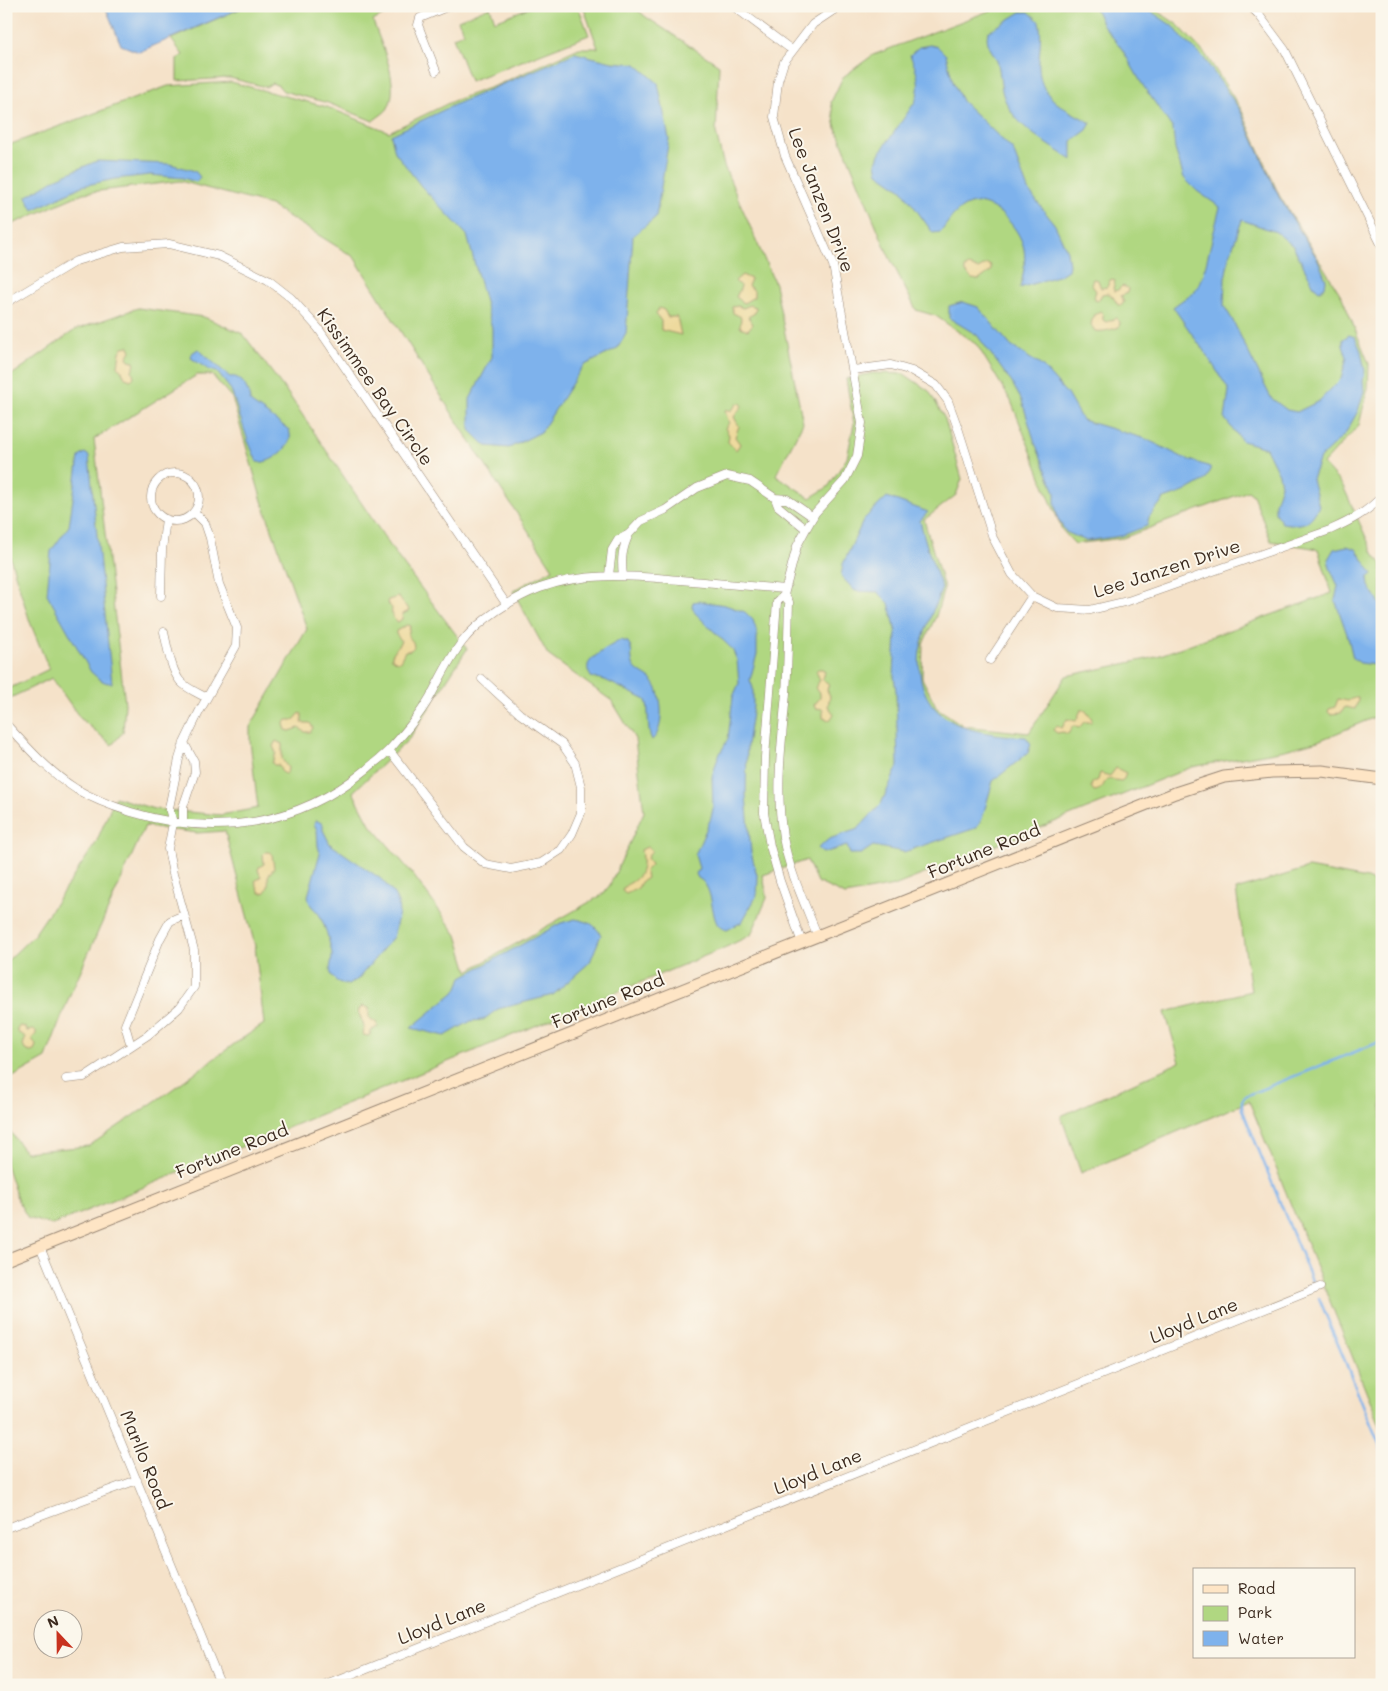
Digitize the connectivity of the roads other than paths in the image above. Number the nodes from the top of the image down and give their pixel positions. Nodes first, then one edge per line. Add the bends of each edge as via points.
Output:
1 (449, 6) edge
2 (733, 6) edge
3 (840, 6) edge
4 (1250, 6) edge
5 (792, 50) junction
6 (436, 71) dead end
7 (1382, 246) edge
8 (6, 303) edge
9 (853, 370) junction
10 (1382, 496) edge
11 (775, 498) junction
12 (194, 512) junction
13 (813, 517) junction
14 (166, 519) junction
15 (806, 530) junction
16 (629, 534) junction
17 (609, 575) junction
18 (623, 576) junction
19 (784, 592) junction
20 (161, 596) dead end
21 (1032, 596) junction
22 (507, 605) junction
23 (164, 632) dead end
24 (990, 660) dead end
25 (482, 679) dead end
26 (207, 698) junction
27 (6, 724) edge
28 (767, 729) junction
29 (783, 729) junction
30 (184, 743) junction
31 (389, 750) junction
32 (1382, 779) edge
33 (173, 823) junction
34 (183, 823) junction
35 (795, 878) junction
36 (780, 884) junction
37 (184, 915) junction
38 (818, 937) junction
39 (802, 943) junction
40 (131, 1046) junction
41 (66, 1080) dead end
42 (40, 1246) junction
43 (6, 1260) edge
44 (1320, 1287) dead end
45 (137, 1480) junction
46 (6, 1528) edge
47 (221, 1685) edge
48 (327, 1685) edge

1 - 6 street via 418,21
2 - 5 street
3 - 5 street, Lee Janzen Drive via 813,24
4 - 7 street via 1285,50
5 - 9 street, Lee Janzen Drive via 778,81 774,116 785,156 834,265
8 - 22 street, Kissimmee Bay Circle via 76,261 123,247 168,244 219,256 268,280 291,298 318,328
9 - 13 street, Lee Janzen Drive via 862,423 857,456 845,480
9 - 21 street, Lee Janzen Drive via 891,365 912,371 936,385 948,401 993,538 1012,574
10 - 21 street, Lee Janzen Drive via 1354,519 1330,530 1128,601 1090,610 1057,608
11 - 13 street via 787,499
11 - 15 street via 778,506
11 - 16 street via 750,481 727,476 696,488 665,510 641,521
12 - 14 street via 182,520
12 - 14 street via 200,497 195,483 190,477 175,472 160,478 152,492 154,508
12 - 26 street via 205,523 219,584 238,628 236,646
13 - 15 street, Lee Janzen Drive
14 - 20 street
15 - 19 street, Lee Janzen Drive via 797,546
16 - 17 street via 618,540 612,550
16 - 18 street via 622,548
17 - 18 street
17 - 22 street via 577,578 539,588
18 - 19 street
19 - 28 street, Lee Janzen Drive via 777,602
19 - 29 street via 789,602
21 - 24 street
22 - 31 street via 484,619 462,642 414,721
23 - 26 street via 179,680
25 - 31 street via 520,714 562,744 575,763 581,787 580,813 561,850 541,863 511,869 486,864 464,847
26 - 30 street
27 - 33 street via 38,759 76,789 111,806
28 - 29 street
28 - 36 street, Lee Janzen Drive via 764,812
29 - 35 street via 780,814 783,838
30 - 33 street via 169,808
30 - 34 street via 194,761 195,772 183,807
31 - 34 street via 351,782 294,811 259,821 222,826
32 - 38 street, Fortune Road via 1322,771 1224,777 1175,793
33 - 34 street
33 - 37 street via 168,850
35 - 36 street
35 - 38 street
36 - 39 street, Lee Janzen Drive
37 - 40 street via 170,921 160,939 125,1025
37 - 40 street via 194,950 194,987 179,1008
38 - 39 street, Fortune Road
39 - 42 street, Fortune Road
40 - 41 street via 84,1077
42 - 43 street, Fortune Road
42 - 45 street, Marllo Road
44 - 48 street, Lloyd Lane
45 - 46 street
45 - 47 street, Marllo Road

